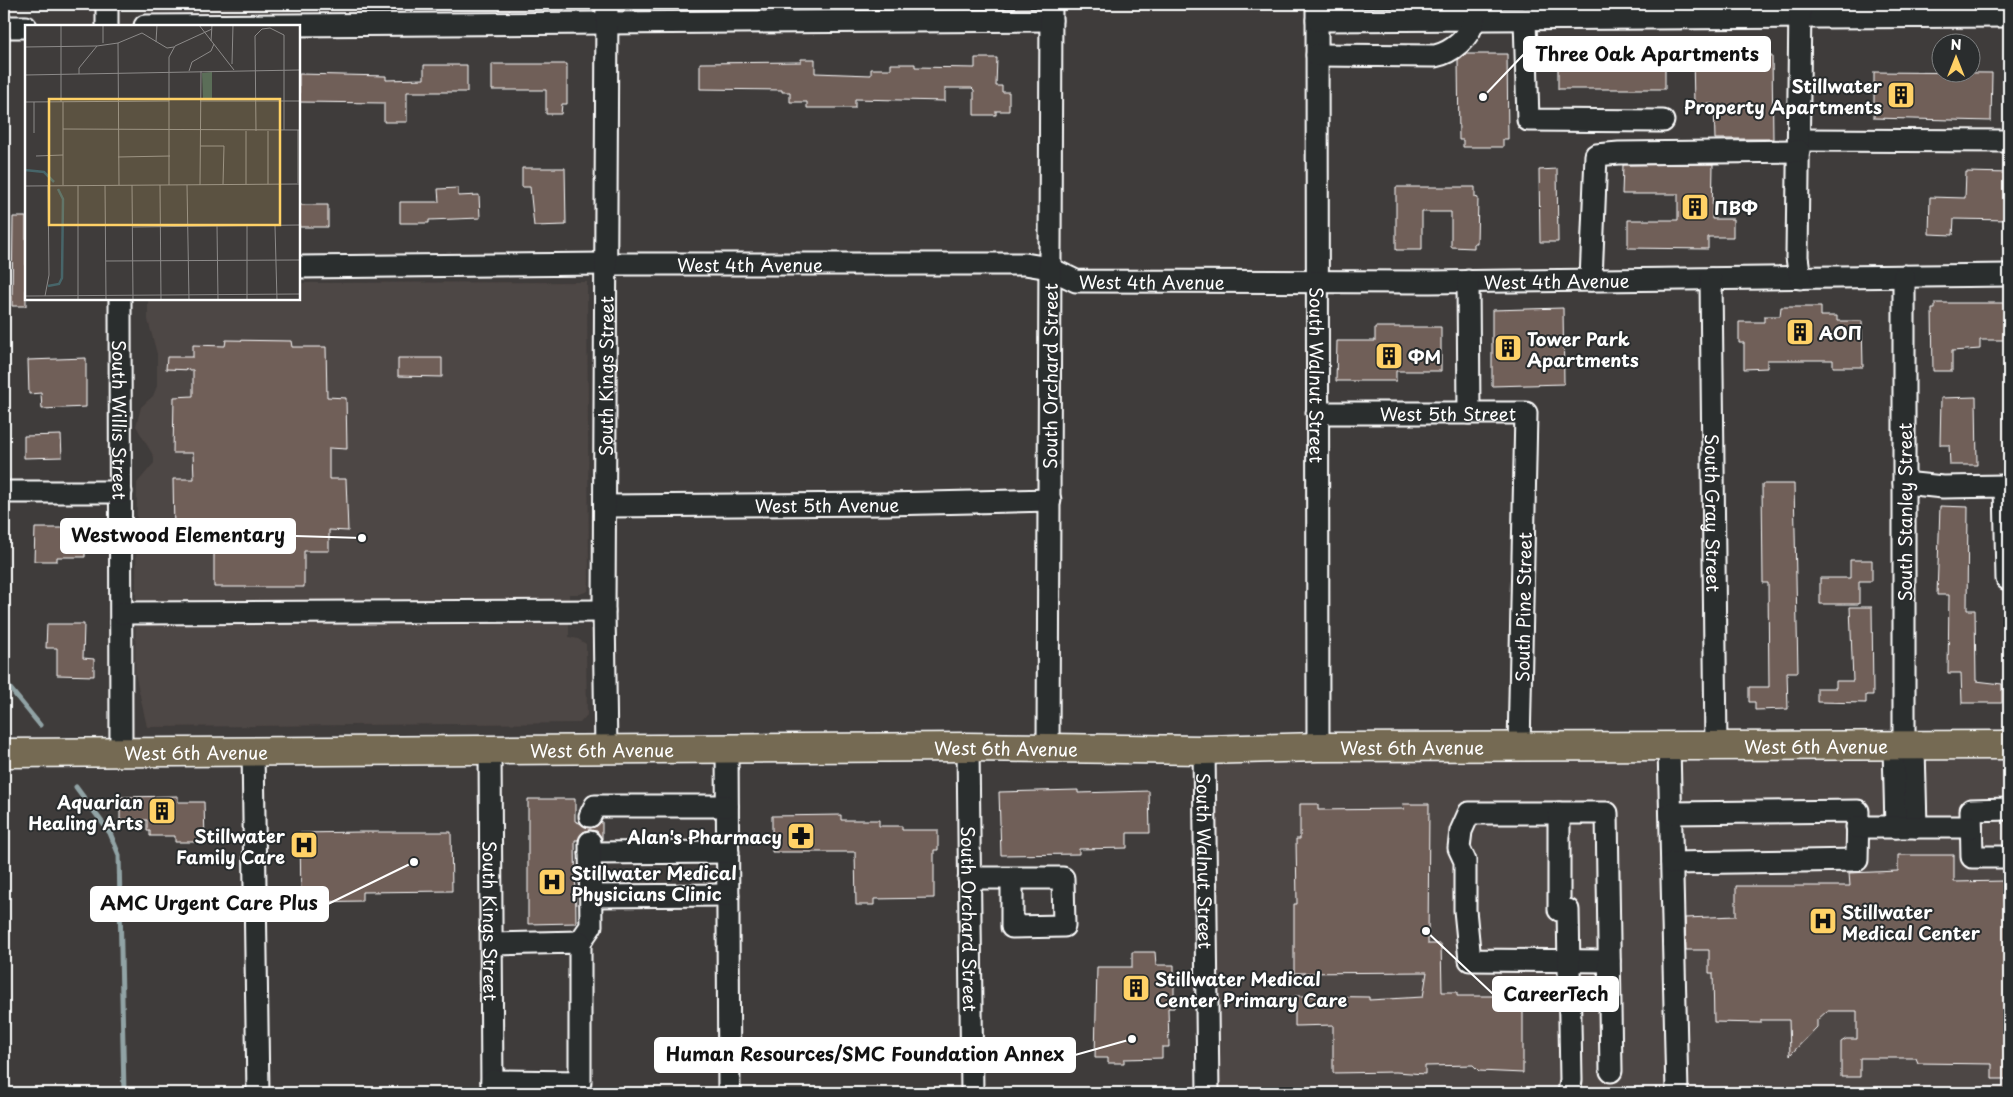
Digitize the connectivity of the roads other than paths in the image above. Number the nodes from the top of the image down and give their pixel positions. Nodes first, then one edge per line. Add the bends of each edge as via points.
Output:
1 (107, 4) edge
2 (1800, 10) edge
3 (1830, 10) edge
4 (1869, 10) edge
5 (1679, 11) edge
6 (1051, 12) edge
7 (1317, 12) edge
8 (1426, 12) edge
9 (607, 14) edge
10 (1535, 14) edge
11 (2009, 16) edge
12 (1474, 19) junction
13 (107, 25) edge
14 (184, 25) edge
15 (25, 27) edge
16 (4, 28) edge
17 (1317, 55) junction
18 (1663, 121) dead end
19 (2009, 141) edge
20 (1799, 146) junction
21 (605, 264) junction
22 (300, 267) edge
23 (1049, 268) junction
24 (2009, 275) edge
25 (1904, 276) junction
26 (1800, 278) junction
27 (1711, 279) junction
28 (1317, 280) junction
29 (1591, 280) junction
30 (1468, 281) junction
31 (120, 300) edge
32 (1317, 412) junction
33 (1469, 413) junction
34 (1526, 466) joint
35 (1904, 484) junction
36 (4, 492) edge
37 (121, 492) junction
38 (1050, 500) junction
39 (604, 506) junction
40 (2007, 579) dead end
41 (604, 611) junction
42 (122, 613) junction
43 (2009, 745) edge
44 (968, 747) junction
45 (1048, 747) junction
46 (1318, 747) junction
47 (1519, 747) junction
48 (1669, 747) junction
49 (1716, 747) junction
50 (1904, 747) junction
51 (253, 750) junction
52 (490, 750) junction
53 (606, 750) junction
54 (727, 750) junction
55 (1204, 750) junction
56 (121, 751) junction
57 (4, 753) edge
58 (727, 806) junction
59 (2009, 809) edge
60 (1559, 813) junction
61 (1671, 813) junction
62 (590, 816) dead end
63 (1857, 827) junction
64 (1906, 827) junction
65 (1971, 827) junction
66 (728, 852) junction
67 (2009, 857) edge
68 (1672, 863) junction
69 (1012, 878) dead end
70 (969, 879) junction
71 (728, 895) junction
72 (590, 896) junction
73 (580, 942) junction
74 (492, 944) junction
75 (1569, 961) junction
76 (1609, 961) junction
77 (1610, 1071) dead end
78 (492, 1087) edge
79 (258, 1093) edge
80 (729, 1093) edge
81 (972, 1093) edge
82 (1208, 1093) edge
83 (1569, 1093) edge
84 (1677, 1093) edge

1 - 13 street
2 - 3 street
2 - 5 street
2 - 20 street
3 - 4 street
4 - 11 street
5 - 10 street
6 - 9 street
6 - 23 street, South Orchard Street
7 - 8 street
7 - 17 street, South Walnut Street
8 - 12 street
9 - 14 street
9 - 21 street, South Kings Street
10 - 12 street
10 - 18 street via 1528,120
12 - 17 street via 1473,27 1446,54
15 - 16 street
17 - 28 street, South Walnut Street
19 - 20 street
20 - 26 street
20 - 29 street via 1596,155
21 - 22 street, West 4th Avenue
21 - 23 street, West 4th Avenue via 1025,264
21 - 39 street, South Kings Street
23 - 28 street, West 4th Avenue via 1076,281
23 - 38 street, South Orchard Street
24 - 25 street, West 4th Avenue
25 - 26 street, West 4th Avenue
25 - 35 street, South Stanley Street
26 - 27 street, West 4th Avenue
27 - 29 street, West 4th Avenue
27 - 49 street, South Gray Street
28 - 30 street, West 4th Avenue
28 - 32 street, South Walnut Street
29 - 30 street, West 4th Avenue
30 - 33 street
31 - 37 street, South Willis Street
32 - 33 street, West 5th Street
32 - 46 street, South Walnut Street
33 - 34 street, West 5th Street via 1526,413
34 - 47 street, South Pine Street
35 - 40 street via 2005,486
35 - 50 street, South Stanley Street
36 - 37 street
37 - 42 street, South Willis Street
38 - 39 street, West 5th Avenue
38 - 45 street, South Orchard Street
39 - 41 street, South Kings Street
41 - 42 street
41 - 53 street, South Kings Street
42 - 56 street, South Willis Street
43 - 50 highway, West 6th Avenue
44 - 45 highway, West 6th Avenue
44 - 54 highway, West 6th Avenue
44 - 70 street, South Orchard Street
45 - 55 highway, West 6th Avenue
46 - 47 highway, West 6th Avenue
46 - 55 highway, West 6th Avenue
47 - 48 highway, West 6th Avenue
48 - 49 highway, West 6th Avenue
48 - 61 street
49 - 50 highway, West 6th Avenue
50 - 64 street, South Stanley Street
51 - 52 highway, West 6th Avenue
51 - 56 highway, West 6th Avenue
51 - 79 street
52 - 53 highway, West 6th Avenue
52 - 74 street, South Kings Street
53 - 54 highway, West 6th Avenue
54 - 58 street
55 - 82 street, South Walnut Street
56 - 57 highway, West 6th Avenue
58 - 62 street via 595,806
58 - 66 street
59 - 65 street via 1971,810
60 - 75 street via 1559,910 1568,910
60 - 75 street via 1469,813 1461,831 1459,848 1465,861 1464,910 1470,960
60 - 76 street via 1607,813
61 - 63 street via 1858,811
61 - 68 street
63 - 64 street
63 - 68 street via 1857,860
64 - 65 street
65 - 67 street via 1972,857
66 - 71 street
66 - 72 street via 590,847
68 - 84 street
69 - 70 street
70 - 81 street, South Orchard Street
71 - 72 street
71 - 80 street
72 - 73 street via 591,926
73 - 74 street
73 - 78 street via 580,1082
74 - 78 street, South Kings Street
75 - 76 street
75 - 83 street
76 - 77 street

